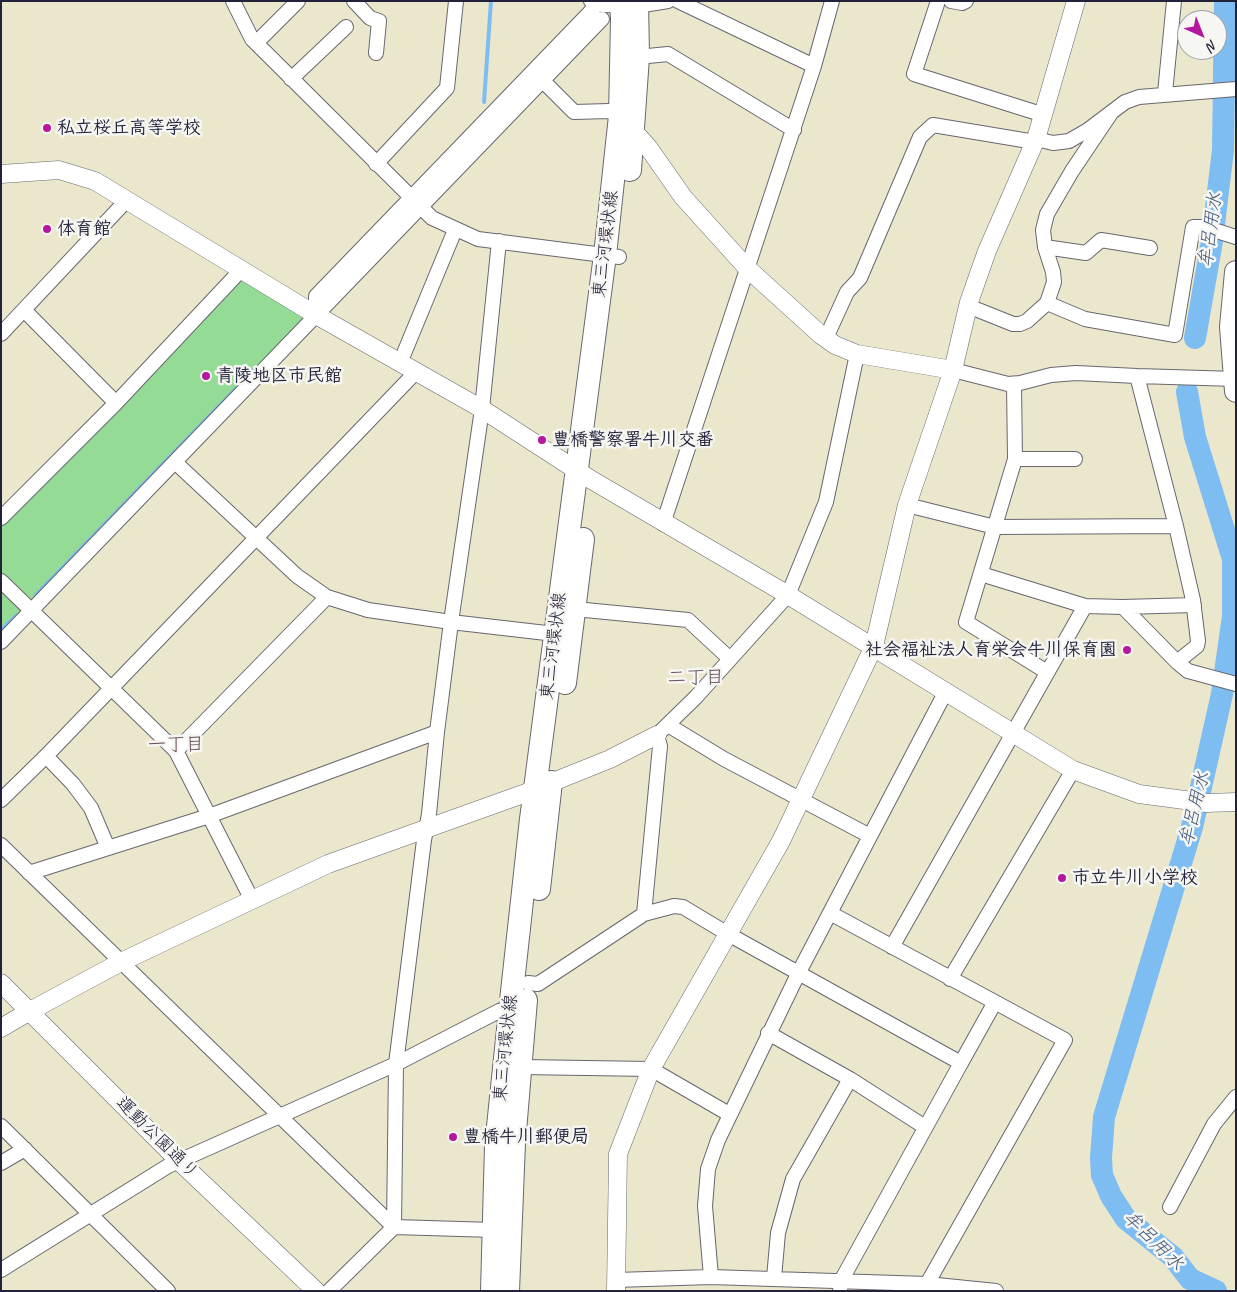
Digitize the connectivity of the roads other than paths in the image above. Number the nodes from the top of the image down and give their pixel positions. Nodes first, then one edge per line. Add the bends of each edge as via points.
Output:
1 (233, 1) edge
2 (298, 1) edge
3 (354, 1) edge
4 (456, 1) edge
5 (668, 1) edge
6 (678, 1) edge
7 (832, 1) edge
8 (938, 1) edge
9 (951, 1) edge
10 (966, 1) edge
11 (1174, 1) edge
12 (1074, 2) edge
13 (613, 7) edge
14 (346, 27) dead end
15 (256, 43) junction
16 (376, 53) dead end
17 (638, 57) junction
18 (814, 66) junction
19 (291, 79) junction
20 (542, 81) junction
21 (1235, 89) edge
22 (1165, 93) junction
23 (1112, 113) junction
24 (1044, 115) junction
25 (627, 125) junction
26 (794, 130) junction
27 (1035, 141) junction
28 (376, 164) junction
29 (1, 174) edge
30 (126, 201) junction
31 (415, 202) junction
32 (455, 230) junction
33 (1236, 236) edge
34 (499, 241) junction
35 (1045, 247) junction
36 (1150, 248) dead end
37 (612, 256) junction
38 (242, 269) junction
39 (748, 269) junction
40 (1236, 272) edge
41 (1047, 303) junction
42 (968, 306) junction
43 (24, 310) junction
44 (316, 315) junction
45 (1, 334) edge
46 (826, 338) junction
47 (857, 354) junction
48 (408, 368) junction
49 (953, 370) junction
50 (1137, 376) junction
51 (1235, 383) edge
52 (1014, 384) junction
53 (116, 403) junction
54 (482, 409) junction
55 (1015, 459) junction
56 (1075, 459) dead end
57 (176, 463) junction
58 (583, 475) junction
59 (907, 505) junction
60 (1, 518) edge
61 (664, 524) junction
62 (1176, 526) junction
63 (995, 527) junction
64 (255, 538) junction
65 (981, 574) junction
66 (1, 581) edge
67 (788, 594) junction
68 (327, 597) junction
69 (1194, 605) junction
70 (1085, 606) junction
71 (1123, 607) junction
72 (575, 608) junction
73 (31, 611) junction
74 (451, 622) junction
75 (556, 634) junction
76 (1, 642) edge
77 (874, 646) junction
78 (730, 659) junction
79 (1177, 662) junction
80 (1046, 672) junction
81 (1224, 681) edge
82 (110, 689) junction
83 (945, 693) junction
84 (662, 730) junction
85 (437, 732) junction
86 (1012, 734) junction
87 (176, 751) junction
88 (46, 756) junction
89 (1073, 770) junction
90 (543, 785) junction
91 (1, 800) edge
92 (801, 802) junction
93 (1236, 802) edge
94 (209, 816) junction
95 (427, 826) junction
96 (870, 836) junction
97 (1, 845) edge
98 (108, 848) junction
99 (29, 873) junction
100 (251, 898) junction
101 (830, 913) junction
102 (644, 914) junction
103 (728, 934) junction
104 (892, 947) junction
105 (121, 962) junction
106 (798, 972) junction
107 (950, 978) junction
108 (1, 983) edge
109 (528, 983) junction
110 (995, 1002) junction
111 (510, 1010) junction
112 (30, 1011) junction
113 (1, 1028) edge
114 (768, 1033) junction
115 (962, 1063) junction
116 (396, 1064) junction
117 (521, 1067) junction
118 (651, 1069) junction
119 (850, 1079) junction
120 (1236, 1097) edge
121 (729, 1114) junction
122 (280, 1117) junction
123 (1, 1126) edge
124 (925, 1127) junction
125 (25, 1149) junction
126 (180, 1162) junction
127 (1, 1163) edge
128 (1170, 1207) dead end
129 (92, 1215) junction
130 (394, 1227) junction
131 (494, 1230) junction
132 (1, 1270) edge
133 (710, 1277) junction
134 (774, 1278) junction
135 (927, 1284) junction
136 (616, 1286) edge
137 (840, 1286) edge
138 (168, 1291) edge
139 (316, 1291) edge
140 (329, 1291) edge
141 (492, 1291) edge
142 (508, 1291) edge
143 (996, 1291) edge

1 - 15 street
2 - 15 street
3 - 16 street via 370,18 379,21
4 - 28 street via 447,88
5 - 13 street
6 - 18 street
7 - 18 street
8 - 24 street via 914,74
9 - 10 street
11 - 22 street
12 - 24 street
13 - 17 main road, 東三河環状線
13 - 20 street
13 - 25 main road, 東三河環状線
13 - 31 street
14 - 19 street
15 - 19 street
17 - 25 main road, 東三河環状線
17 - 26 street via 668,54
18 - 26 street
19 - 28 street
20 - 25 street via 574,112 609,111
20 - 31 street
21 - 22 street
22 - 23 street via 1124,102
23 - 27 street via 1069,141
23 - 35 street via 1047,214 1043,230
24 - 27 street
25 - 37 main road, 東三河環状線
25 - 39 street via 648,147 682,198
26 - 39 street
27 - 42 street via 987,251
27 - 46 street via 933,126 920,137 860,278 847,292
28 - 31 street
29 - 30 street via 59,170 95,181
30 - 38 street
30 - 43 street
31 - 32 street via 432,218
31 - 44 street
32 - 34 street via 478,239
32 - 48 street
33 - 41 street via 1193,227 1175,335 1085,319
34 - 37 street
34 - 54 street
35 - 36 street via 1086,253 1101,240
35 - 41 street via 1054,282
37 - 58 main road, 東三河環状線
38 - 44 street
38 - 53 street
39 - 46 street
39 - 61 street
40 - 51 main road via 1231,327
41 - 42 street via 1027,322 1020,324
42 - 49 street
43 - 45 street
43 - 53 street
44 - 48 street
44 - 57 street
46 - 47 street via 836,346
47 - 49 street
47 - 67 street via 826,502
48 - 54 street
48 - 64 street
49 - 52 street
49 - 59 street
50 - 51 street
50 - 52 street via 1076,373
50 - 62 street
52 - 55 street
53 - 60 street
54 - 58 street
54 - 74 street
55 - 56 street
55 - 63 street
57 - 64 street
57 - 73 street
58 - 61 street
58 - 72 main road, 東三河環状線
58 - 75 main road, 東三河環状線
59 - 63 street
59 - 77 street
61 - 67 street
62 - 63 street
62 - 69 street
63 - 65 street
64 - 68 street via 297,576
64 - 82 street
65 - 70 street
65 - 80 street via 966,622
66 - 73 street
67 - 77 street
67 - 78 street
68 - 74 street via 368,610
68 - 87 street
69 - 71 street
69 - 79 street via 1197,646
70 - 71 street
70 - 80 street
71 - 79 street
72 - 78 street via 688,620
72 - 90 main road, 東三河環状線
73 - 76 street
73 - 82 street
74 - 75 street
74 - 85 street
75 - 90 main road, 東三河環状線
77 - 83 street
77 - 92 street
78 - 84 street
79 - 81 street via 1188,671
80 - 86 street
82 - 87 street
82 - 88 street
83 - 86 street
83 - 96 street
84 - 90 street via 610,759
84 - 92 street via 724,759
84 - 102 street
85 - 94 street
85 - 95 street
86 - 89 street
86 - 104 street
87 - 94 street
88 - 91 street
88 - 98 street via 91,808
89 - 93 street via 1139,794 1207,803
89 - 107 street
90 - 95 street
90 - 109 main road, 東三河環状線
90 - 111 main road, 東三河環状線
92 - 96 street
92 - 103 street
94 - 98 street
94 - 100 street
95 - 100 street
95 - 116 street
96 - 101 street
97 - 99 street
98 - 99 street
99 - 105 street
100 - 105 street
101 - 104 street
101 - 106 street
102 - 103 street via 674,906 683,907
102 - 109 street via 538,984
103 - 106 street
103 - 118 street
104 - 107 street
105 - 112 street
105 - 122 street
106 - 114 street
106 - 115 street
107 - 110 street
108 - 112 street, 運動公園通り
109 - 117 main road, 東三河環状線
110 - 115 street
110 - 135 street via 1065,1040
111 - 116 street via 499,1011
111 - 131 main road, 東三河環状線 via 496,1146
112 - 113 street
112 - 126 street, 運動公園通り
114 - 119 street
114 - 121 street
115 - 124 street
116 - 122 street
116 - 130 street
117 - 118 street
117 - 142 main road, 東三河環状線 via 514,1143
118 - 121 street
118 - 136 street via 618,1154
119 - 124 street
119 - 134 street via 793,1179 778,1233
120 - 128 street via 1214,1124
121 - 133 street via 708,1169 705,1206
122 - 126 street
122 - 130 street
123 - 125 street
124 - 137 street
125 - 127 street
125 - 129 street
126 - 129 street via 168,1166
126 - 139 street, 運動公園通り
129 - 132 street
129 - 138 street
130 - 131 street
130 - 140 street
131 - 141 main road, 東三河環状線
133 - 134 street
133 - 136 street
134 - 137 street
135 - 137 street
135 - 143 street

